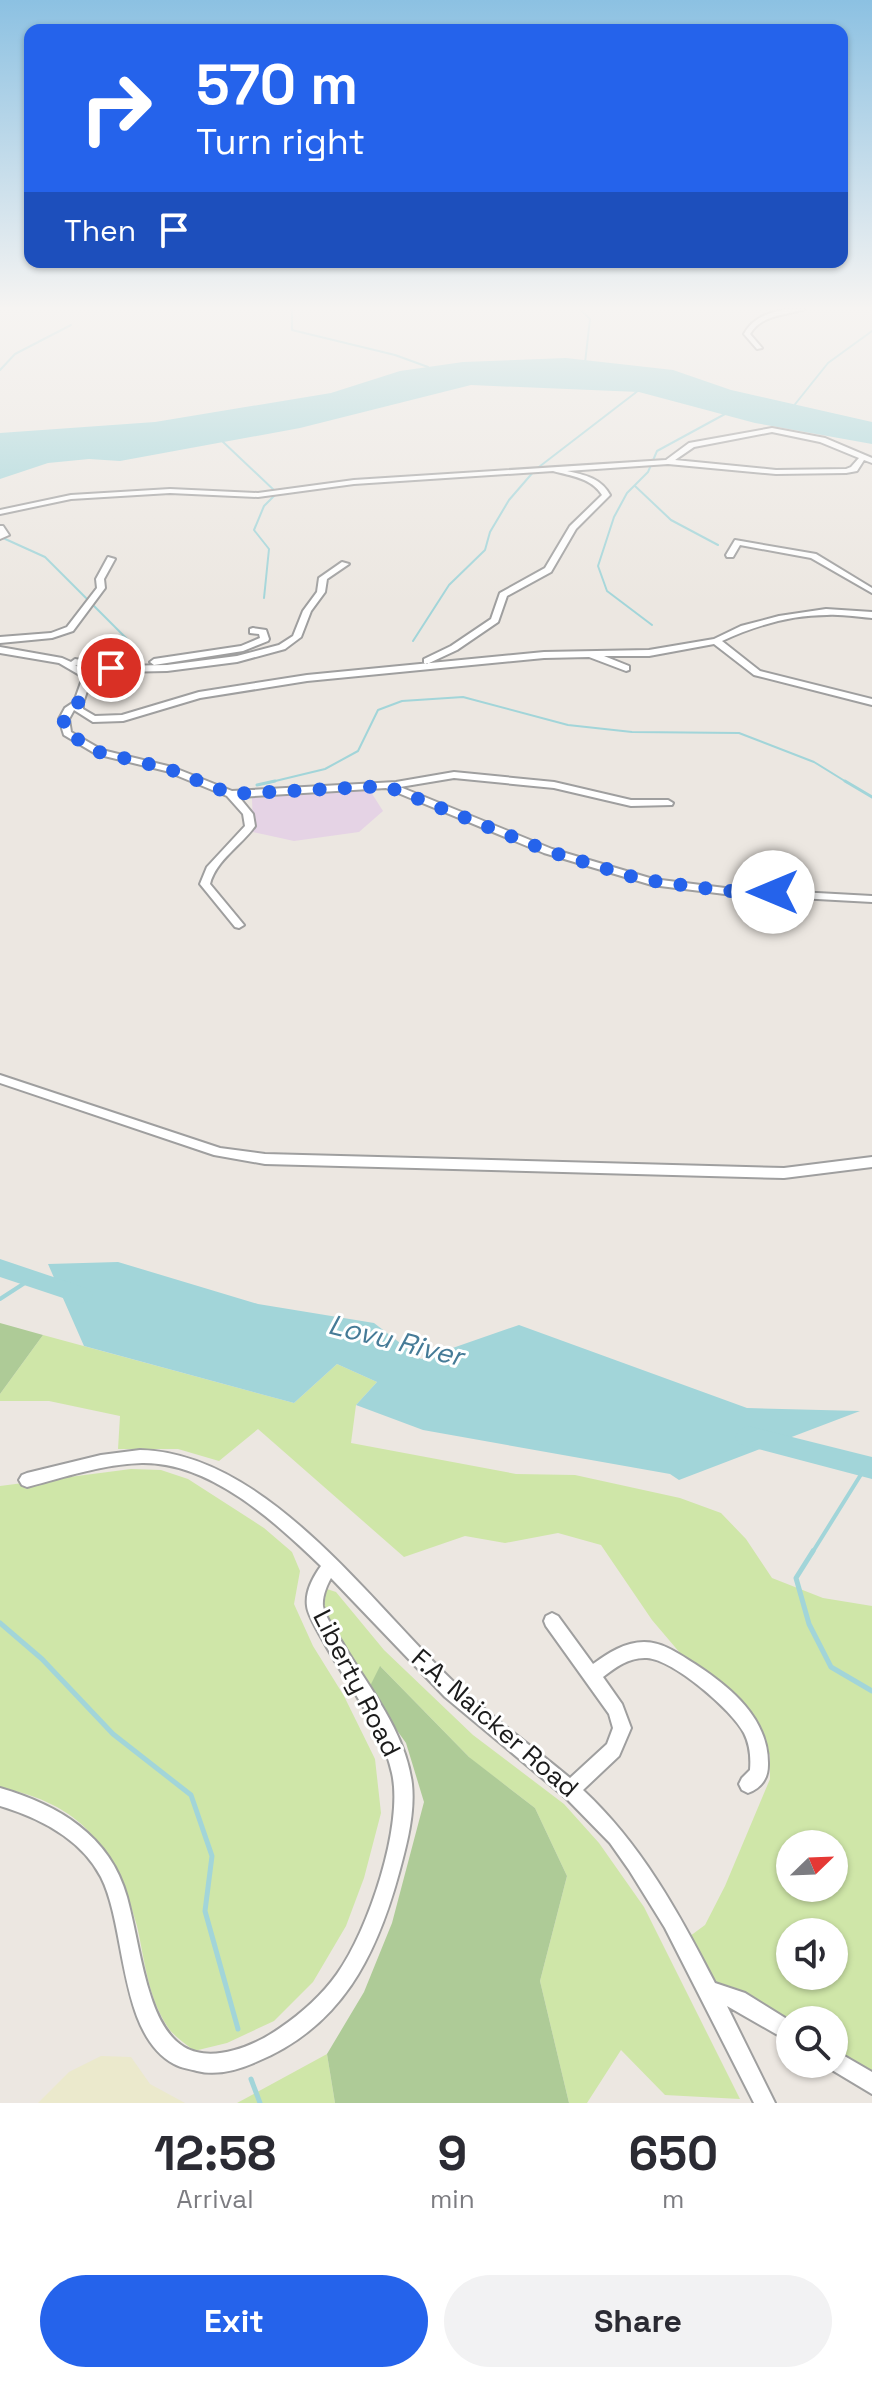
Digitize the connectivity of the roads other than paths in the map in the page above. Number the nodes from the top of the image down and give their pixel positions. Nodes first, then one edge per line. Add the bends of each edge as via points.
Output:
1 (863, 457) junction
2 (872, 461) edge
3 (668, 462) junction
4 (549, 469) junction
5 (0, 512) edge
6 (0, 528) edge
7 (0, 537) edge
8 (730, 555) dead end
9 (111, 559) dead end
10 (345, 564) dead end
11 (872, 591) edge
12 (872, 615) edge
13 (253, 631) dead end
14 (0, 640) edge
15 (716, 641) junction
16 (0, 650) edge
17 (591, 653) junction
18 (62, 661) junction
19 (417, 666) junction
20 (111, 668) junction
21 (626, 668) dead end
22 (89, 679) junction
23 (872, 702) edge
24 (78, 703) junction
25 (386, 786) junction
26 (231, 794) junction
27 (668, 803) dead end
28 (872, 899) edge
29 (239, 925) dead end
30 (0, 1079) edge
31 (872, 1162) edge
32 (27, 1480) dead end
33 (331, 1565) junction
34 (552, 1621) dead end
35 (591, 1676) junction
36 (748, 1784) dead end
37 (572, 1788) junction
38 (0, 1797) edge
39 (707, 1990) junction
40 (776, 2023) edge
41 (848, 2069) edge
42 (872, 2084) edge
43 (765, 2103) edge

1 - 2 street
1 - 3 street via 846,471 776,472
1 - 3 street via 822,440 772,430 692,445
3 - 4 street
4 - 5 street via 354,482 258,495 170,491 71,497
4 - 19 street via 594,482 606,495 573,528 548,570 503,595 495,620
6 - 7 street via 5,535
8 - 11 street via 741,541 807,554
9 - 14 street via 101,588 74,627 52,635
10 - 20 street via 323,578 319,597 289,644 214,663
12 - 15 street via 826,612 790,617
13 - 20 street via 263,632 265,639 243,648
15 - 17 street via 649,653
15 - 23 street via 757,673
16 - 18 street
17 - 19 street
17 - 21 street
18 - 20 street
18 - 22 street
19 - 24 street via 206,693 123,718 87,716
20 - 22 street
22 - 24 street
24 - 26 street via 64,719 74,739 99,752 169,769
25 - 26 street
25 - 27 street via 467,776 554,785 631,803
25 - 28 street via 548,851 640,879 725,891
26 - 29 street via 248,814 250,826 238,845 208,871 205,884
30 - 31 street via 219,1152 265,1159 784,1173
32 - 33 street, F.A. Naicker Road via 137,1458 173,1459 236,1489
33 - 37 street, F.A. Naicker Road via 452,1692
33 - 38 street, Liberty Road via 319,1582 315,1606 393,1748 403,1815 386,1889 359,1960 316,2016 247,2056 205,2063 173,2052 144,2008 117,1891 107,1871 70,1829 45,1813
34 - 35 street
35 - 36 street via 623,1654 648,1650 709,1682 739,1708 757,1742 759,1774
35 - 37 street via 620,1717 621,1734 613,1750
37 - 39 street, F.A. Naicker Road via 636,1863
39 - 40 street via 738,2000
39 - 43 street, F.A. Naicker Road
41 - 42 street

